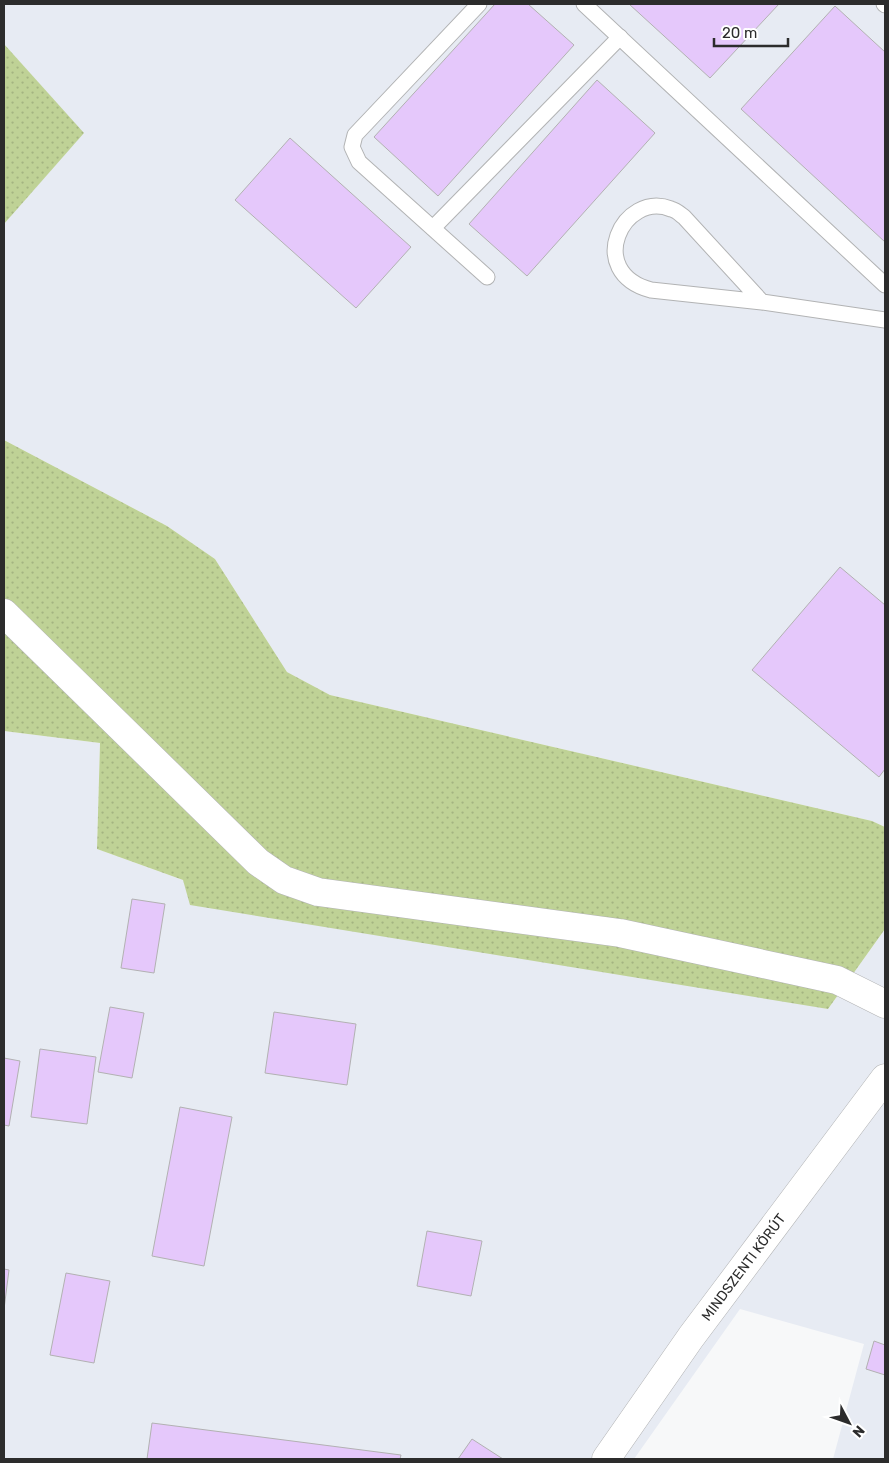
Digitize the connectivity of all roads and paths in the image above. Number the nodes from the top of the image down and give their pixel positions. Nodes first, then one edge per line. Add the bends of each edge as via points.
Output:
1 (479, 4) edge
2 (584, 4) edge
3 (620, 38) junction
4 (433, 228) junction
5 (487, 277) dead end
6 (885, 286) edge
7 (762, 302) junction
8 (885, 320) edge
9 (4, 613) edge
10 (885, 1004) edge
11 (885, 1078) edge
12 (606, 1459) edge

1 - 4 lane via 355,135 352,147 359,162
2 - 3 lane
3 - 4 lane
3 - 6 lane
4 - 5 lane
7 - 7 lane via 640,287 624,275 616,260 614,250 618,232 640,210 652,207 672,209 684,217
7 - 8 lane
9 - 10 street via 258,862 284,880 318,892 620,933 837,980
11 - 12 street, MINDSZENTI KÖRÚT via 691,1337

